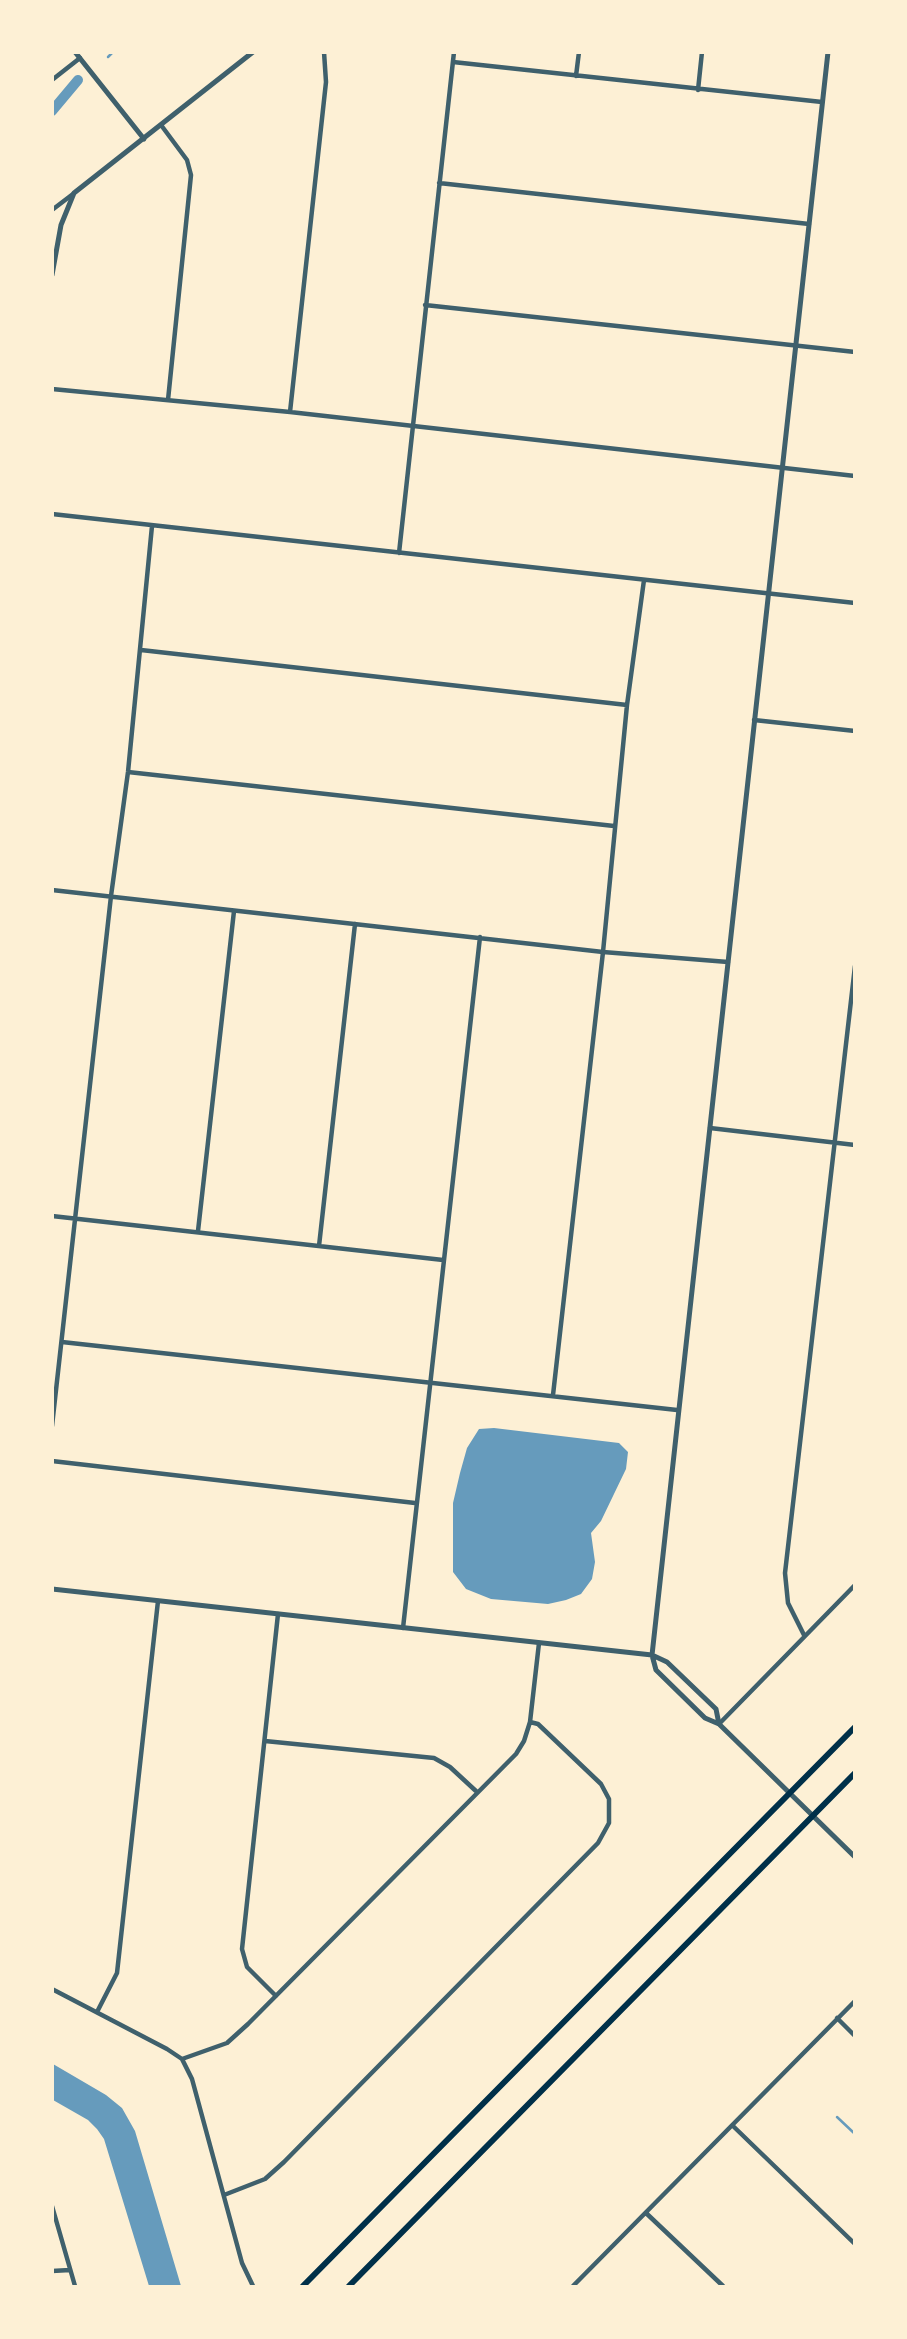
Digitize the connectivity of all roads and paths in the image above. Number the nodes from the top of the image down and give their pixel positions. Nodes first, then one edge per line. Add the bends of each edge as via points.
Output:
1 (253, 52) edge
2 (324, 52) edge
3 (454, 52) edge
4 (579, 52) edge
5 (702, 52) edge
6 (828, 52) edge
7 (78, 55) edge
8 (453, 62) junction
9 (576, 76) junction
10 (52, 80) edge
11 (698, 90) junction
12 (822, 102) junction
13 (161, 125) junction
14 (145, 139) junction
15 (439, 183) junction
16 (74, 193) junction
17 (52, 210) edge
18 (809, 224) junction
19 (54, 252) edge
20 (52, 275) edge
21 (425, 305) junction
22 (796, 345) junction
23 (855, 352) edge
24 (52, 389) edge
25 (168, 400) junction
26 (290, 412) junction
27 (411, 426) junction
28 (782, 468) junction
29 (855, 476) edge
30 (52, 514) edge
31 (152, 526) junction
32 (398, 553) junction
33 (644, 580) junction
34 (767, 594) junction
35 (855, 603) edge
36 (141, 650) junction
37 (627, 705) junction
38 (754, 720) junction
39 (855, 731) edge
40 (128, 772) junction
41 (614, 826) junction
42 (52, 890) edge
43 (111, 896) junction
44 (234, 911) junction
45 (355, 924) junction
46 (480, 937) junction
47 (603, 952) junction
48 (728, 962) junction
49 (855, 967) edge
50 (710, 1128) junction
51 (835, 1143) junction
52 (855, 1145) edge
53 (52, 1216) edge
54 (76, 1219) junction
55 (198, 1231) junction
56 (319, 1246) junction
57 (443, 1260) junction
58 (62, 1342) junction
59 (430, 1381) junction
60 (553, 1395) junction
61 (677, 1410) junction
62 (52, 1426) edge
63 (52, 1461) edge
64 (415, 1503) junction
65 (855, 1585) edge
66 (52, 1589) edge
67 (158, 1601) junction
68 (278, 1614) junction
69 (403, 1628) junction
70 (804, 1635) junction
71 (539, 1643) junction
72 (652, 1655) junction
73 (530, 1722) junction
74 (719, 1724) junction
75 (855, 1727) edge
76 (265, 1741) junction
77 (855, 1773) edge
78 (477, 1792) junction
79 (790, 1793) junction
80 (814, 1816) junction
81 (855, 1857) edge
82 (52, 1989) edge
83 (276, 1996) junction
84 (855, 2001) edge
85 (97, 2012) junction
86 (837, 2018) junction
87 (855, 2036) edge
88 (182, 2059) junction
89 (733, 2126) junction
90 (224, 2195) junction
91 (52, 2206) edge
92 (646, 2213) junction
93 (855, 2244) edge
94 (70, 2270) junction
95 (52, 2271) edge
96 (75, 2287) edge
97 (253, 2287) edge
98 (303, 2287) edge
99 (349, 2287) edge
100 (573, 2287) edge
101 (723, 2287) edge

1 - 13 street
2 - 26 street via 326,82
3 - 8 street
4 - 9 street
5 - 11 street
6 - 12 street
7 - 10 street
7 - 14 street
8 - 9 street
8 - 15 street
9 - 11 street
11 - 12 street
12 - 18 street
13 - 14 street
13 - 25 street via 187,160 191,175
14 - 16 street
15 - 18 street
15 - 21 street
16 - 17 street
16 - 19 street
18 - 22 street
19 - 20 street
21 - 22 street
21 - 27 street
22 - 23 street
22 - 28 street
24 - 25 street
25 - 26 street
26 - 27 street
27 - 28 street
27 - 32 street
28 - 29 street
28 - 34 street
30 - 31 street
31 - 32 street
31 - 36 street
32 - 33 street
33 - 34 street
33 - 37 street
34 - 35 street
34 - 38 street
36 - 37 street
36 - 40 street
37 - 41 street
38 - 39 street
38 - 48 street
40 - 41 street
40 - 43 street
41 - 47 street
42 - 43 street
43 - 44 street
43 - 54 street
44 - 45 street
44 - 55 street
45 - 46 street
45 - 56 street
46 - 47 street
46 - 57 street
47 - 48 street
47 - 60 street
48 - 50 street
49 - 51 street
50 - 51 street
50 - 61 street
51 - 52 street
51 - 70 street via 785,1573 788,1603
53 - 54 street
54 - 55 street
54 - 58 street
55 - 56 street
56 - 57 street
57 - 59 street
58 - 59 street
58 - 62 street
59 - 60 street
59 - 64 street
60 - 61 street
61 - 72 street
63 - 64 street
64 - 69 street
65 - 70 street
66 - 67 street
67 - 68 street
67 - 85 street via 117,1973
68 - 69 street
68 - 76 street
69 - 71 street
70 - 74 street
71 - 72 street
71 - 73 street
72 - 74 street via 656,1670 705,1718
72 - 74 street via 667,1661 716,1709
73 - 78 street via 516,1754
73 - 90 street via 538,1724 601,1784 609,1799 609,1823 598,1843 284,2162 265,2179
74 - 79 street
75 - 79 main road
76 - 78 street via 434,1758
76 - 83 street via 242,1949 247,1967
77 - 80 main road
78 - 83 street
79 - 80 street
79 - 98 main road
80 - 81 street
80 - 99 main road
82 - 85 street
83 - 88 street via 227,2043
84 - 86 street
85 - 88 street
86 - 87 street
86 - 89 street
88 - 90 street via 192,2079
89 - 92 street
89 - 93 street
90 - 97 street
91 - 94 street
92 - 100 street
92 - 101 street
94 - 95 street
94 - 96 street

